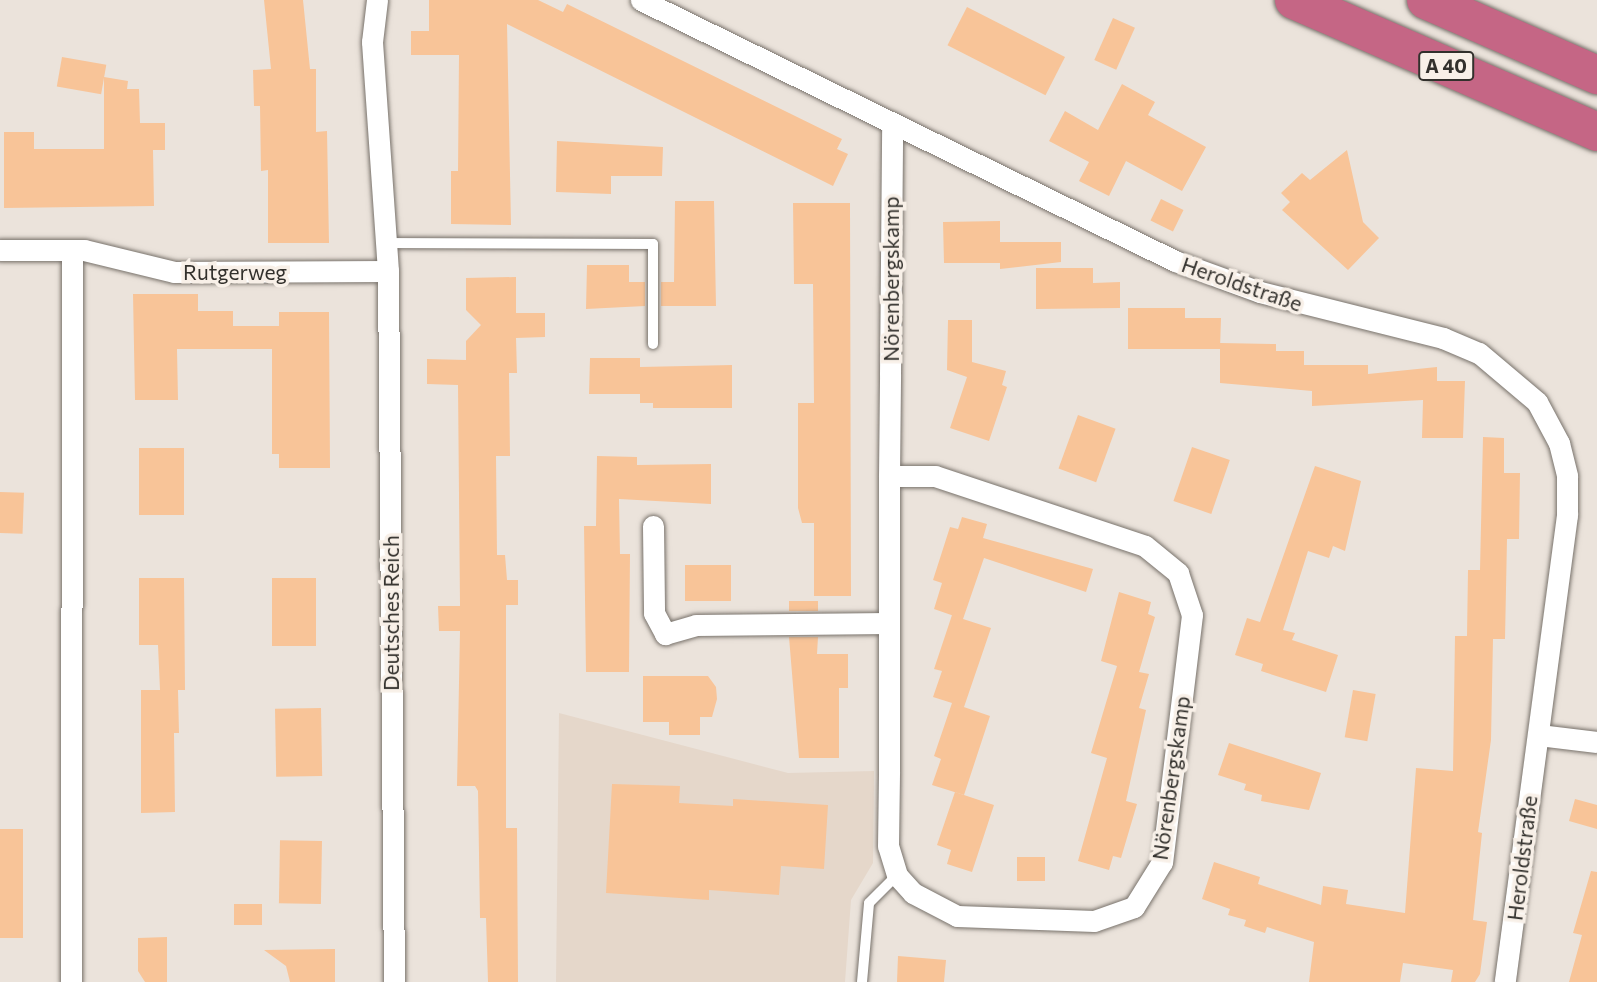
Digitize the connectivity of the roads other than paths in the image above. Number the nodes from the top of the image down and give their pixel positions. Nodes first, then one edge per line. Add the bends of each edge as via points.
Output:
1 (377, 0) edge
2 (640, 0) edge
3 (1294, 0) edge
4 (1426, 0) edge
5 (1597, 75) edge
6 (892, 124) junction
7 (1597, 132) edge
8 (386, 243) junction
9 (0, 250) edge
10 (72, 250) junction
11 (388, 271) junction
12 (653, 344) dead end
13 (890, 476) junction
14 (653, 526) dead end
15 (889, 623) junction
16 (1539, 735) junction
17 (1597, 742) edge
18 (897, 875) junction
19 (71, 982) edge
20 (394, 982) edge
21 (862, 982) edge
22 (1505, 982) edge

1 - 8 street, Deutsches Reich via 372,42
2 - 6 street, Heroldstraße
3 - 7 highway, A 40
4 - 5 highway, A 40
6 - 13 street, Nörenbergskamp
6 - 16 street, Heroldstraße via 1195,269 1347,318 1443,338 1479,353 1514,377 1545,415 1567,476
8 - 11 street, Deutsches Reich
8 - 12 lane via 653,244
9 - 10 street, Rutgerweg
10 - 11 street, Rutgerweg via 174,272
10 - 19 street
11 - 20 street, Deutsches Reich
13 - 15 street, Nörenbergskamp
13 - 18 street, Nörenbergskamp via 935,477 1145,546 1178,573 1192,615 1162,862 1134,907 1094,921 957,916 913,893
14 - 15 street via 654,613 665,634 696,625
15 - 18 street, Nörenbergskamp via 888,846
16 - 17 street
16 - 22 street, Heroldstraße
18 - 21 lane via 869,903

